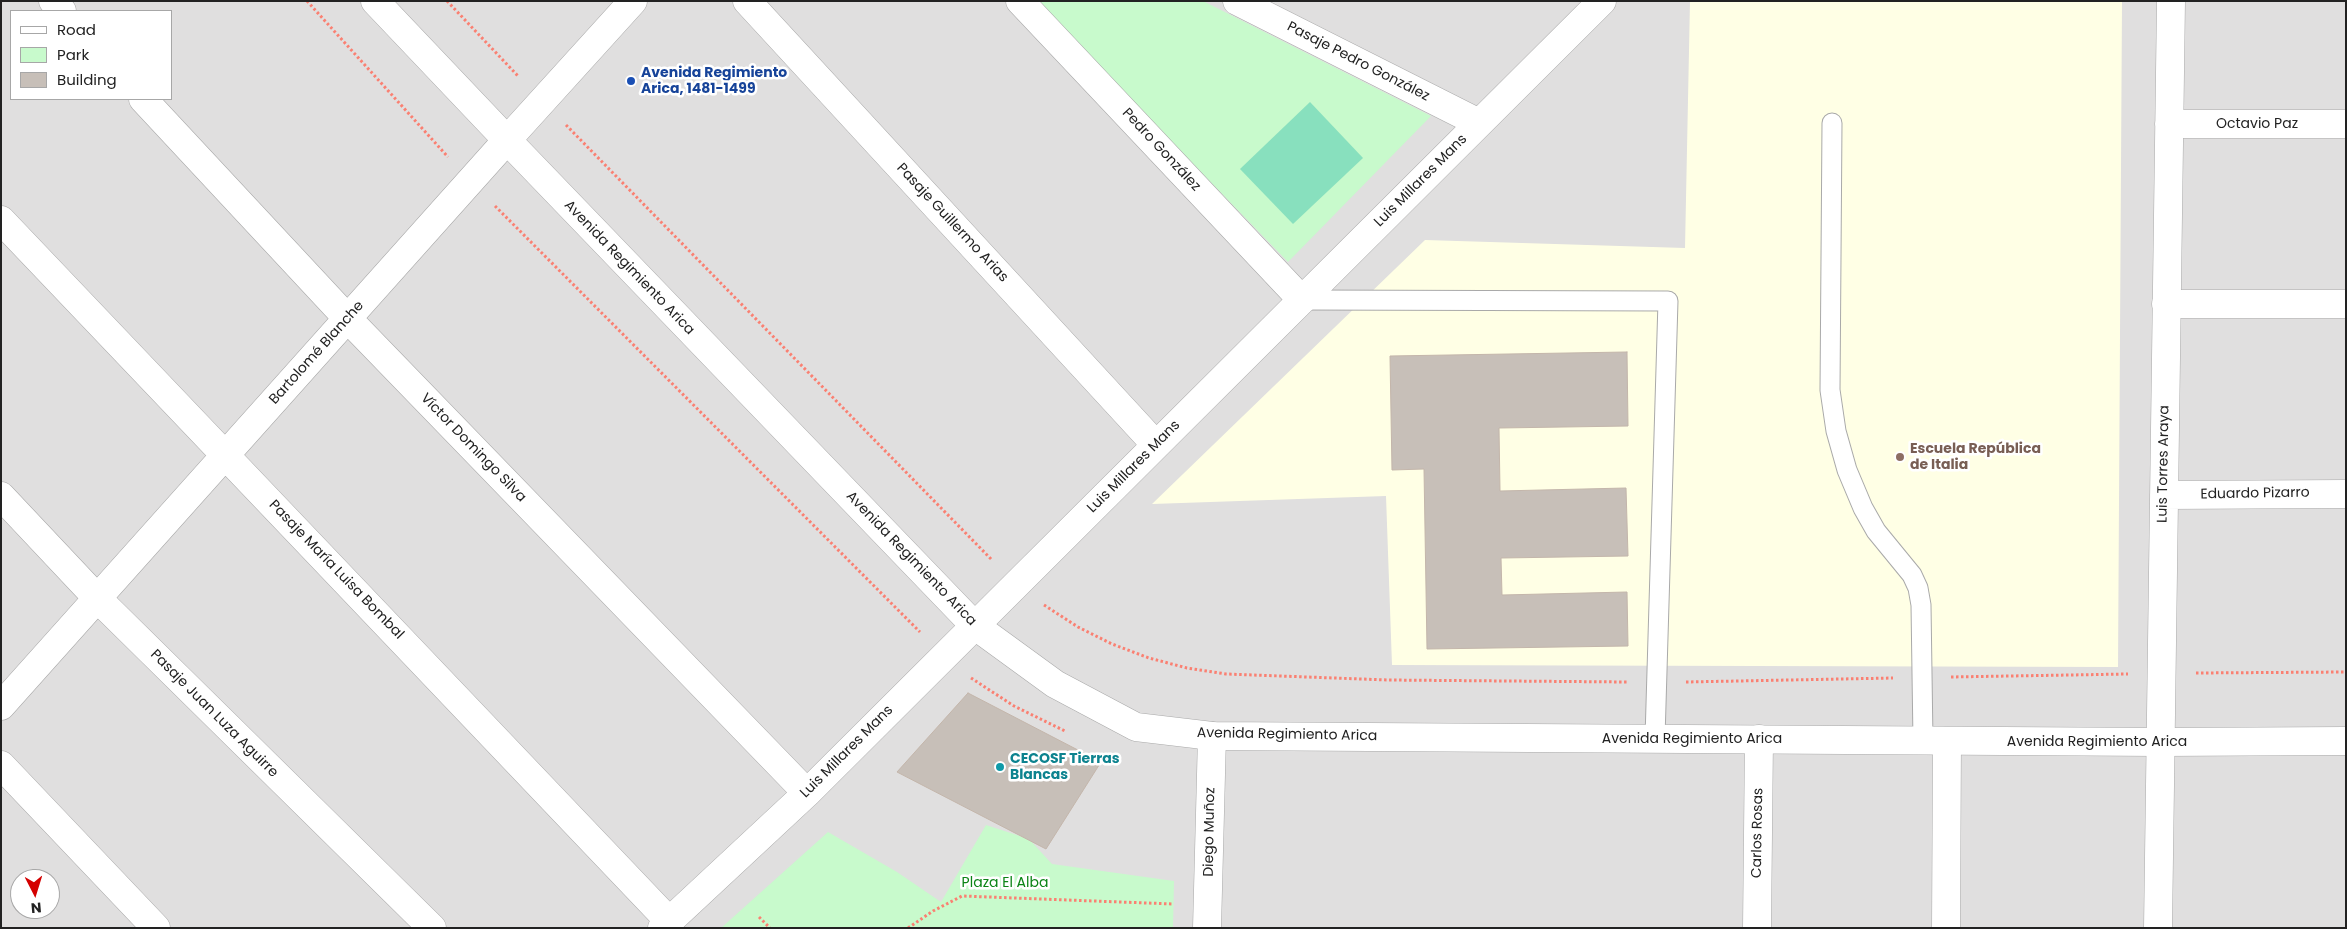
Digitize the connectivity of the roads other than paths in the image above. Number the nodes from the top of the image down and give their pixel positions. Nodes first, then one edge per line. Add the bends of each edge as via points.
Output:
1 (375, 1) edge
2 (633, 1) edge
3 (748, 1) edge
4 (1020, 1) edge
5 (1237, 1) edge
6 (1602, 1) edge
7 (2170, 1) edge
8 (144, 100) edge
9 (1479, 123) junction
10 (1832, 123) dead end
11 (2169, 124) junction
12 (2346, 124) edge
13 (507, 140) junction
14 (1, 220) edge
15 (1302, 300) junction
16 (2166, 304) junction
17 (2346, 304) edge
18 (348, 319) junction
19 (1156, 445) junction
20 (226, 455) junction
21 (2346, 494) edge
22 (2164, 495) junction
23 (1, 496) edge
24 (98, 599) junction
25 (974, 625) junction
26 (1, 706) edge
27 (1212, 736) junction
28 (1655, 738) junction
29 (1759, 739) junction
30 (1935, 741) junction
31 (2346, 741) edge
32 (2160, 742) junction
33 (1, 765) edge
34 (807, 793) junction
35 (1208, 916) edge
36 (666, 925) edge
37 (156, 928) edge
38 (432, 928) edge
39 (1757, 928) edge
40 (1946, 928) edge
41 (2158, 928) edge

1 - 13 street, Avenida Regimiento Arica
2 - 13 street, Bartolomé Blanche
3 - 19 street, Pasaje Guillermo Arias
4 - 15 street, Pedro González
5 - 9 street, Pasaje Pedro González
6 - 9 street, Luis Millares Mans
7 - 11 street, Luis Torres Araya
8 - 18 street, Víctor Domingo Silva
9 - 15 street, Luis Millares Mans
10 - 30 lane via 1830,382 1836,430 1847,470 1863,508 1876,531 1912,574 1918,588 1922,678
11 - 12 street, Octavio Paz
11 - 16 street, Luis Torres Araya
13 - 18 street, Bartolomé Blanche
13 - 25 street, Avenida Regimiento Arica
14 - 20 street, Pasaje María Luisa Bombal
15 - 19 street, Luis Millares Mans
15 - 28 lane via 1668,301
16 - 17 street
16 - 22 street, Luis Torres Araya
18 - 20 street, Bartolomé Blanche
18 - 34 street, Víctor Domingo Silva
19 - 25 street, Luis Millares Mans
20 - 24 street, Bartolomé Blanche
20 - 36 street, Pasaje María Luisa Bombal
21 - 22 street, Eduardo Pizarro
22 - 32 street, Luis Torres Araya
23 - 24 street, Pasaje Juan Luza Aguirre
24 - 26 street, Bartolomé Blanche
24 - 38 street, Pasaje Juan Luza Aguirre
25 - 27 street, Avenida Regimiento Arica via 1055,684 1136,726
25 - 34 street, Luis Millares Mans
27 - 28 street, Avenida Regimiento Arica
27 - 35 street, Diego Muñoz
28 - 29 street, Avenida Regimiento Arica
29 - 30 street, Avenida Regimiento Arica
29 - 39 street, Carlos Rosas
30 - 32 street, Avenida Regimiento Arica
30 - 40 street
31 - 32 street, Avenida Regimiento Arica
32 - 41 street, Luis Torres Araya
33 - 37 street
34 - 36 street, Luis Millares Mans

